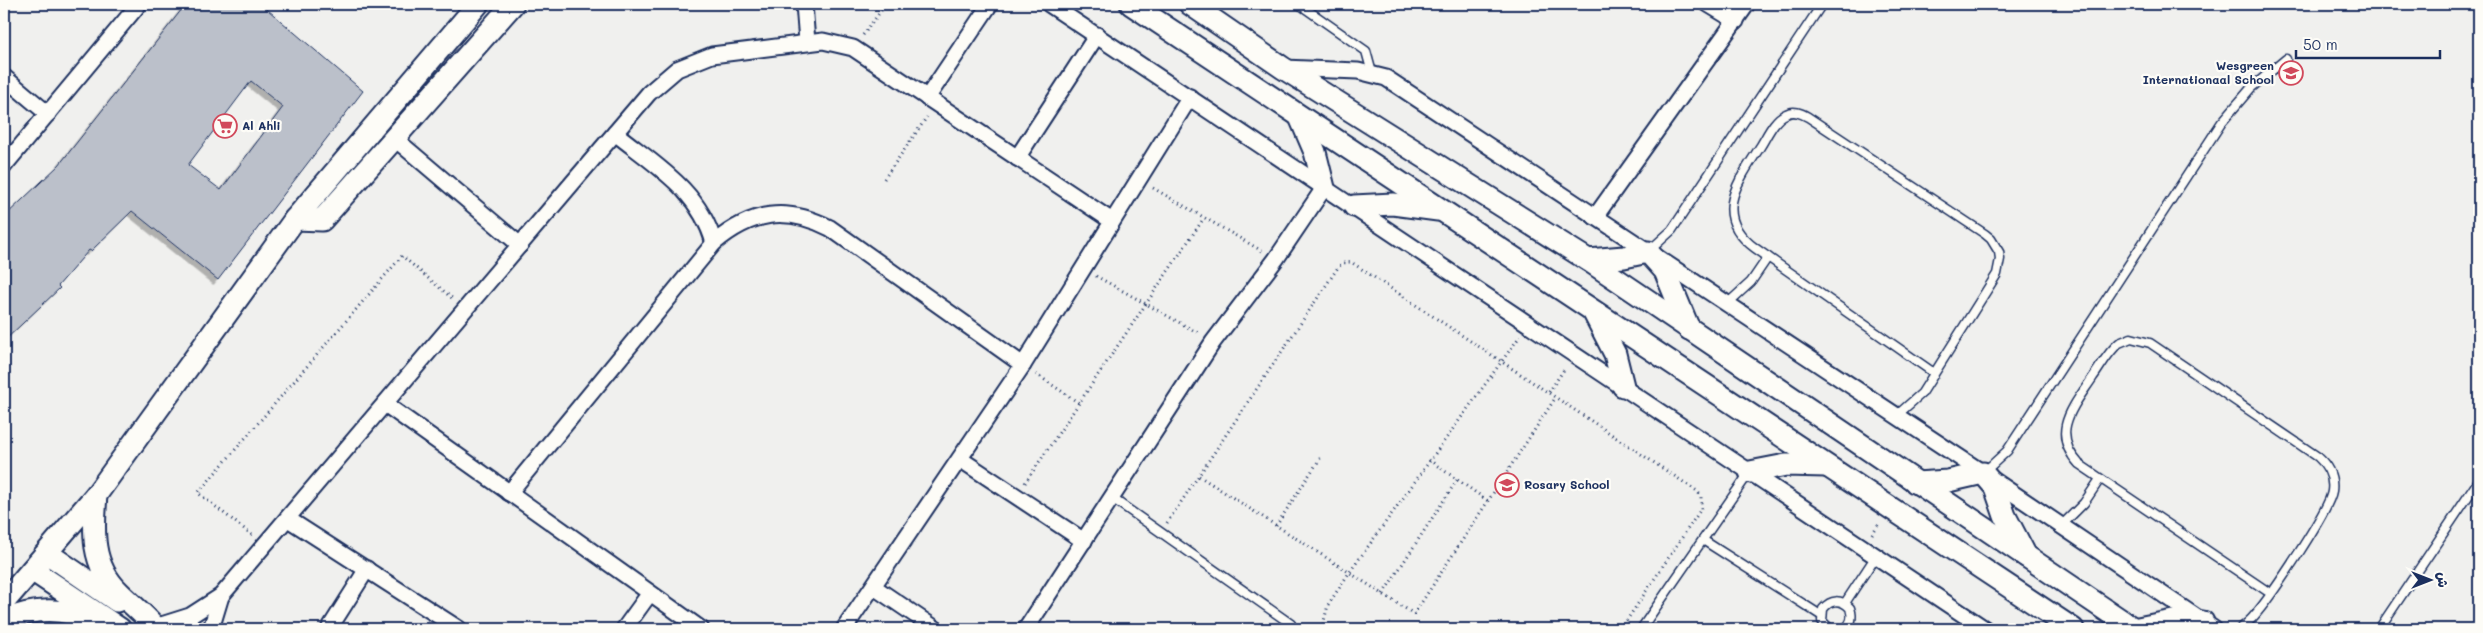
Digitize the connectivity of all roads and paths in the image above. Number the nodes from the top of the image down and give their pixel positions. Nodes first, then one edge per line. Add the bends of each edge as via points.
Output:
1 (139, 4) edge
2 (478, 4) edge
3 (512, 4) edge
4 (804, 4) edge
5 (886, 4) edge
6 (990, 4) edge
7 (1049, 4) edge
8 (1131, 4) edge
9 (1190, 4) edge
10 (1299, 4) edge
11 (1708, 4) edge
12 (1747, 4) edge
13 (1822, 4) edge
14 (1736, 21) junction
15 (1097, 35) junction
16 (807, 42) junction
17 (853, 48) junction
18 (2286, 59) dead end
19 (1283, 68) junction
20 (1372, 73) junction
21 (4, 77) edge
22 (1190, 97) junction
23 (932, 101) junction
24 (48, 114) junction
25 (1300, 117) junction
26 (615, 133) junction
27 (394, 138) junction
28 (1017, 158) junction
29 (4, 166) edge
30 (884, 178) dead end
31 (1140, 180) junction
32 (1324, 188) junction
33 (1354, 206) junction
34 (1445, 211) junction
35 (1595, 216) junction
36 (1204, 218) junction
37 (295, 219) junction
38 (1112, 221) junction
39 (714, 243) junction
40 (520, 245) junction
41 (1648, 252) junction
42 (1768, 257) junction
43 (1276, 259) junction
44 (1588, 260) junction
45 (1084, 269) junction
46 (1146, 304) junction
47 (1727, 304) junction
48 (466, 309) junction
49 (1593, 310) junction
50 (1528, 323) junction
51 (1690, 331) junction
52 (1213, 342) junction
53 (1574, 354) junction
54 (1502, 361) junction
55 (1023, 365) junction
56 (1934, 373) junction
57 (1623, 386) junction
58 (1549, 392) junction
59 (1556, 397) junction
60 (1079, 403) junction
61 (385, 404) junction
62 (1896, 416) junction
63 (1321, 457) dead end
64 (960, 459) junction
65 (1429, 460) junction
66 (1826, 466) junction
67 (1750, 472) junction
68 (1983, 473) junction
69 (1199, 476) junction
70 (2100, 479) junction
71 (1457, 480) junction
72 (2479, 480) edge
73 (1916, 483) junction
74 (509, 493) junction
75 (96, 495) junction
76 (1016, 496) junction
77 (1112, 498) junction
78 (1488, 501) junction
79 (288, 518) junction
80 (1276, 526) junction
81 (2060, 526) junction
82 (1161, 533) junction
83 (1703, 540) junction
84 (1084, 541) junction
85 (265, 545) junction
86 (47, 553) junction
87 (1876, 556) junction
88 (2027, 558) junction
89 (367, 569) junction
90 (32, 570) junction
91 (1349, 572) junction
92 (874, 587) junction
93 (650, 592) junction
94 (2270, 593) junction
95 (6, 594) edge
96 (1383, 594) junction
97 (221, 596) junction
98 (1845, 603) junction
99 (1822, 616) junction
100 (4, 620) edge
101 (1291, 624) dead end
102 (2208, 625) edge
103 (157, 628) edge
104 (104, 629) edge
105 (120, 629) edge
106 (211, 629) edge
107 (329, 629) edge
108 (459, 629) edge
109 (624, 629) edge
110 (702, 629) edge
111 (844, 629) edge
112 (936, 629) edge
113 (1026, 629) edge
114 (1322, 629) edge
115 (1621, 629) edge
116 (1641, 629) edge
117 (1830, 629) edge
118 (1846, 629) edge
119 (1985, 629) edge
120 (2073, 629) edge
121 (2134, 629) edge
122 (2240, 629) edge
123 (2379, 629) edge

1 - 24 street
2 - 37 main road
3 - 27 main road
4 - 16 street
5 - 17 path
6 - 23 street
7 - 15 street
8 - 25 main road
9 - 19 main road
10 - 20 lane via 1366,51
11 - 14 street
12 - 14 street
13 - 41 lane via 1672,230
14 - 35 street
15 - 22 street
15 - 28 street
16 - 17 street via 831,42
16 - 26 street via 730,51 694,60 662,80
17 - 23 street
18 - 68 lane via 2251,88 2222,122 2007,451
19 - 20 street
19 - 44 main road
20 - 35 street via 1386,78
21 - 24 street
22 - 31 street
22 - 32 street
23 - 28 street
23 - 30 path
24 - 29 street
25 - 32 main road via 1315,152
25 - 34 main road
26 - 39 street via 686,190 704,214
26 - 40 street
27 - 37 main road via 322,220
27 - 40 street
28 - 38 street
31 - 36 path
31 - 38 street
32 - 33 street
32 - 43 street
33 - 34 main road via 1393,204
33 - 50 street
34 - 49 main road
35 - 41 street
36 - 43 path
36 - 46 path
37 - 75 main road
38 - 45 street
39 - 55 street via 744,222 761,216 797,215 814,220
39 - 74 street
40 - 48 street
41 - 44 main road
41 - 47 street
41 - 51 main road via 1664,271
42 - 47 lane via 1751,282
42 - 56 lane
42 - 56 lane via 1747,242 1735,225 1731,205 1733,194 1775,122 1785,114 1797,112 1985,234 1996,245 2000,259 1997,274
43 - 52 street
44 - 51 main road
45 - 46 path
45 - 55 street
46 - 52 path
46 - 60 path
47 - 62 street
48 - 61 street
48 - 85 path via 402,256 198,493
49 - 57 main road via 1615,354
49 - 66 main road
50 - 53 street
50 - 54 path
51 - 73 main road
52 - 77 street
53 - 57 street
53 - 58 path
54 - 58 path
54 - 65 path
54 - 69 path via 1355,264 1342,263
55 - 60 path
55 - 64 street
56 - 62 lane via 1922,392
57 - 67 street
58 - 59 path
59 - 78 path
59 - 115 path via 1701,496 1698,515
60 - 76 path
61 - 74 street
61 - 79 street
62 - 68 street
63 - 80 path
64 - 76 street
64 - 92 street
65 - 71 path
65 - 91 path
66 - 67 main road via 1780,466
66 - 120 main road
67 - 83 lane
67 - 87 street
68 - 73 main road via 1948,481
68 - 81 street
68 - 88 main road via 1995,487 2005,516
69 - 80 path
69 - 82 path
70 - 81 lane via 2084,503
70 - 94 lane
70 - 94 lane via 2079,464 2068,451 2065,434 2068,418 2114,347 2124,340 2144,340 2318,457 2330,471 2330,499
71 - 78 path
71 - 96 path
72 - 123 lane
73 - 88 main road
74 - 93 street
75 - 86 main road
75 - 103 main road via 94,537 102,571 118,592
76 - 84 street
77 - 82 lane
77 - 84 street
78 - 96 path via 1414,614
79 - 85 street
79 - 89 street
80 - 91 path
81 - 102 street
82 - 101 lane
83 - 99 lane
83 - 116 lane
84 - 113 street
85 - 97 street
86 - 90 main road
86 - 103 main road
87 - 98 lane
87 - 119 street
88 - 121 main road
89 - 107 street
89 - 108 street
90 - 95 main road
90 - 105 main road
91 - 96 path
91 - 114 path via 1328,605
92 - 111 street
92 - 112 street
93 - 109 street
93 - 110 street
94 - 122 lane via 2254,617
97 - 103 street via 190,616
97 - 106 street
98 - 99 lane via 1833,601 1823,609
98 - 118 lane via 1852,615
99 - 117 lane via 1824,625
100 - 104 main road via 54,610 81,616
102 - 121 main road via 2183,619

